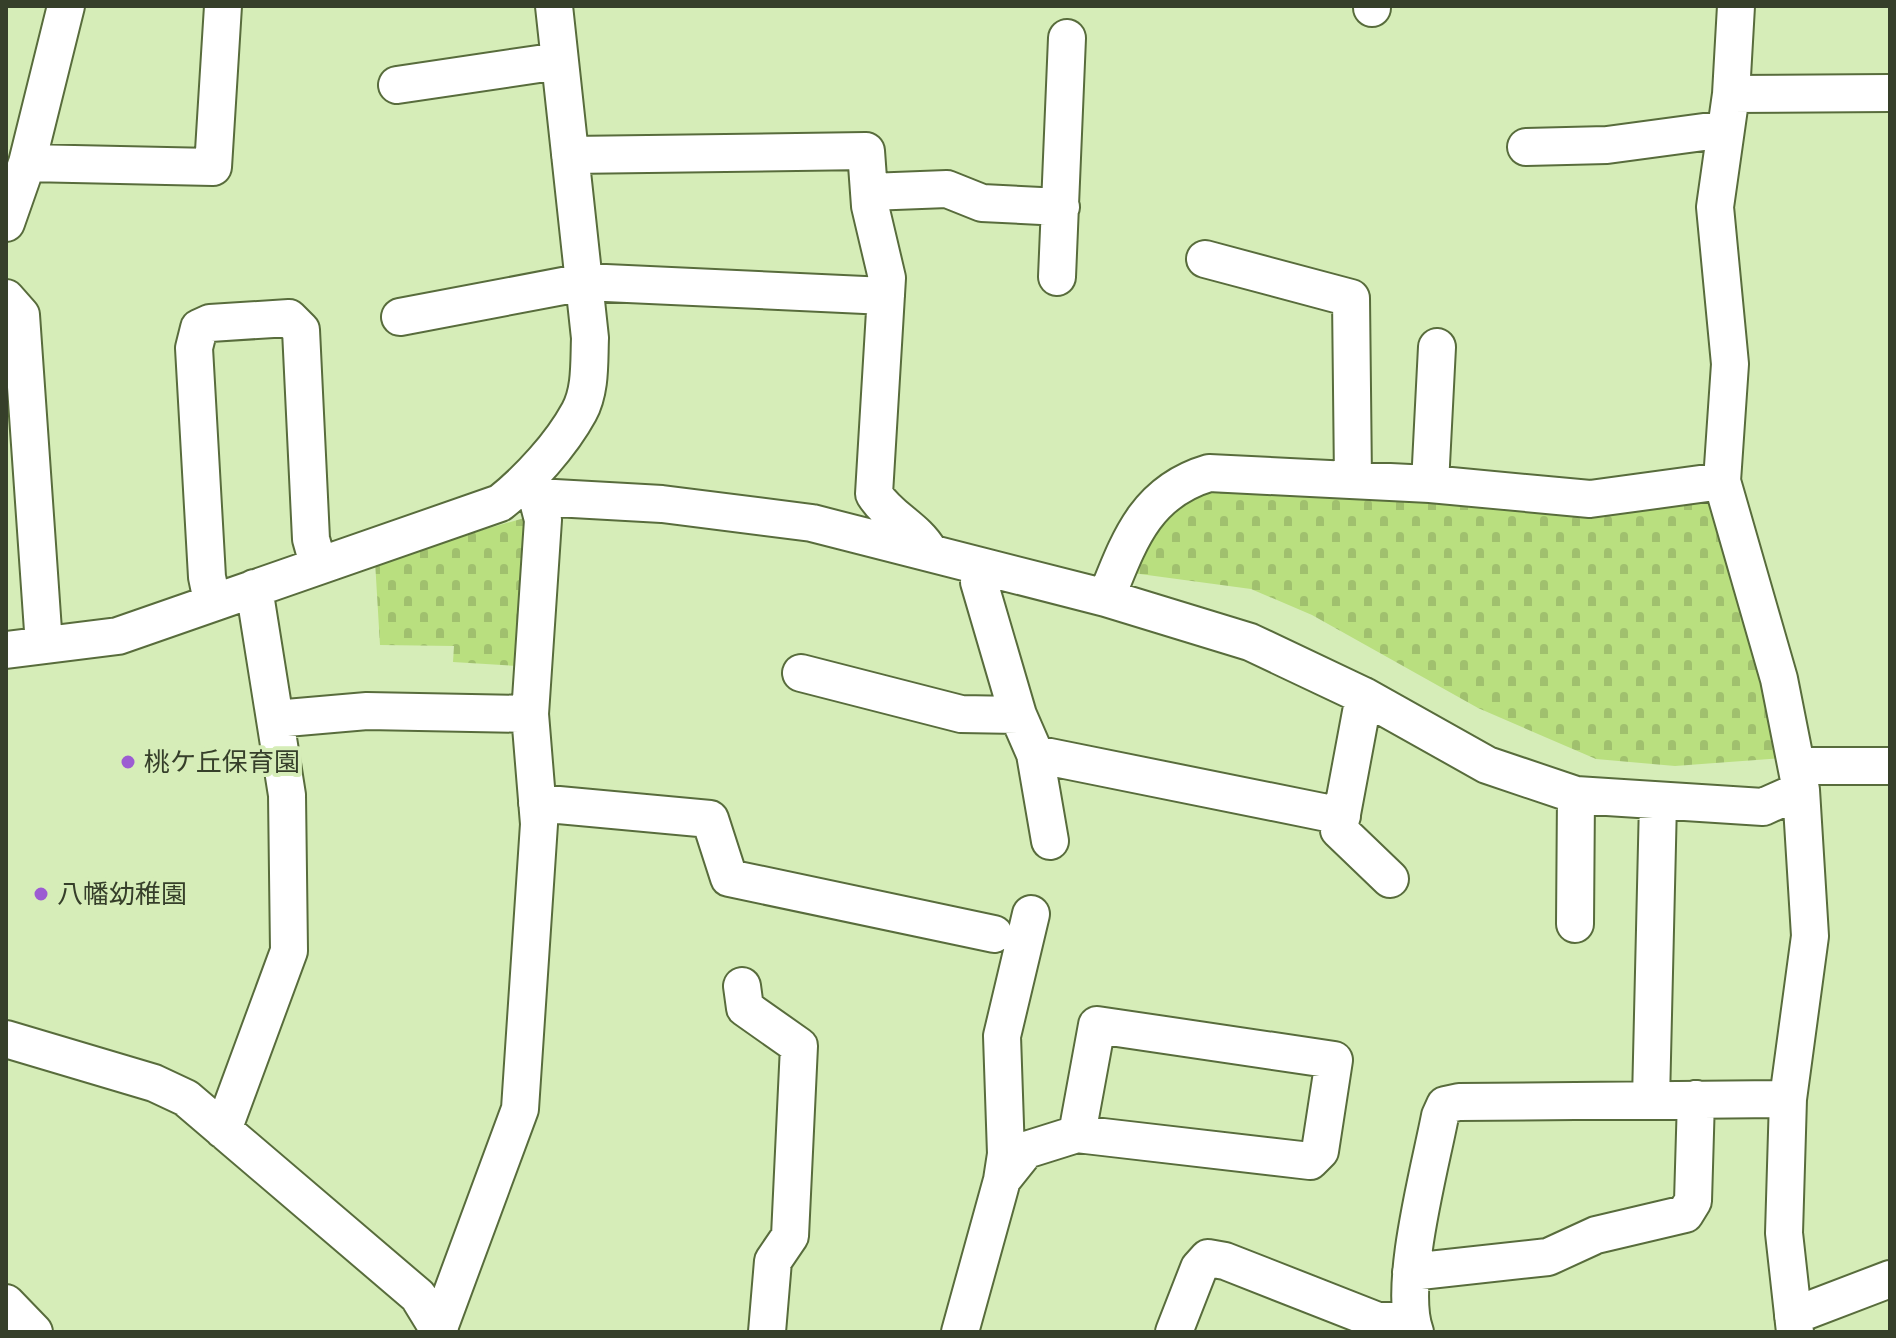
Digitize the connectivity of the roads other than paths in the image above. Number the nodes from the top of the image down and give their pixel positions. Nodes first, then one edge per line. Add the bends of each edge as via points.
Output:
1 (66, 6) edge
2 (223, 6) edge
3 (554, 6) edge
4 (1736, 6) edge
5 (1067, 38) dead end
6 (559, 61) junction
7 (397, 85) dead end
8 (1890, 93) edge
9 (1731, 94) junction
10 (1726, 129) junction
11 (1526, 147) dead end
12 (570, 155) junction
13 (27, 163) junction
14 (869, 192) junction
15 (1061, 207) junction
16 (6, 223) edge
17 (1205, 259) dead end
18 (1057, 277) dead end
19 (584, 282) junction
20 (886, 296) junction
21 (6, 298) edge
22 (400, 317) dead end
23 (1437, 347) dead end
24 (1353, 480) junction
25 (1722, 481) junction
26 (1430, 484) junction
27 (529, 492) junction
28 (932, 556) junction
29 (318, 564) junction
30 (981, 568) junction
31 (254, 588) junction
32 (1106, 598) junction
33 (212, 601) junction
34 (44, 645) junction
35 (6, 650) edge
36 (801, 673) dead end
37 (1364, 696) junction
38 (530, 714) junction
39 (1018, 715) junction
40 (275, 719) junction
41 (1035, 754) junction
42 (1890, 766) edge
43 (1799, 778) junction
44 (1576, 795) junction
45 (1658, 802) junction
46 (537, 803) junction
47 (1342, 816) junction
48 (1050, 841) dead end
49 (1390, 879) dead end
50 (1031, 914) dead end
51 (1575, 924) dead end
52 (994, 934) dead end
53 (742, 986) dead end
54 (6, 1039) edge
55 (1696, 1099) junction
56 (1788, 1099) junction
57 (1651, 1100) junction
58 (223, 1130) junction
59 (1077, 1134) junction
60 (1002, 1180) junction
61 (1411, 1272) junction
62 (1890, 1279) edge
63 (6, 1303) edge
64 (1794, 1324) edge
65 (1413, 1326) edge
66 (440, 1330) edge
67 (34, 1332) edge
68 (767, 1332) edge
69 (960, 1332) edge
70 (1174, 1332) edge

1 - 13 street
2 - 13 street via 213,167
3 - 6 street
4 - 9 street
5 - 15 street
6 - 7 street
6 - 12 street
8 - 9 street
9 - 10 street
10 - 11 street via 1607,145
10 - 25 street via 1715,207 1730,364
12 - 14 street via 866,151
12 - 19 street
13 - 16 street
14 - 15 street via 947,189 982,203
14 - 20 street
15 - 18 street
17 - 24 street via 1351,298
19 - 20 street
19 - 22 street
19 - 27 street via 589,380 580,411
20 - 28 street via 874,494 886,513 922,538
21 - 34 street via 21,315
23 - 26 street
24 - 26 street
24 - 32 street via 1229,472 1183,480 1144,514
25 - 26 street via 1590,499
25 - 43 street via 1779,679
27 - 28 street via 812,523
27 - 29 street
27 - 38 street via 543,520
28 - 30 street
29 - 31 street
29 - 33 street via 311,539 301,330 289,318 210,323 199,328 194,348
30 - 32 street
30 - 39 street via 979,582
31 - 33 street
31 - 40 street
32 - 37 street via 1250,642
33 - 34 street via 118,636
34 - 35 street
36 - 39 street via 961,714
37 - 44 street via 1487,765
37 - 47 street
38 - 40 street via 367,711
38 - 46 street
39 - 41 street
40 - 58 street via 287,795 289,951
41 - 47 street
41 - 48 street
42 - 43 street
43 - 45 street via 1763,807
43 - 56 street via 1810,936
44 - 45 street
44 - 51 street
45 - 57 street
46 - 52 street via 710,819 729,878
46 - 66 street via 520,1109
47 - 49 street via 1339,830
50 - 60 street via 1002,1036
53 - 68 street via 745,1008 799,1046 790,1236 773,1261
54 - 58 street via 154,1083 186,1098
55 - 56 street
55 - 57 street
55 - 61 street via 1693,1201 1685,1214 1596,1235 1548,1257
56 - 64 street via 1784,1233
57 - 61 street via 1445,1105
58 - 66 street via 418,1296
59 - 59 street via 1310,1161 1320,1151 1334,1060 1097,1025
59 - 60 street via 1026,1150
60 - 69 street
61 - 65 street
62 - 64 street
63 - 67 street
65 - 70 street via 1378,1321 1208,1258 1199,1268

